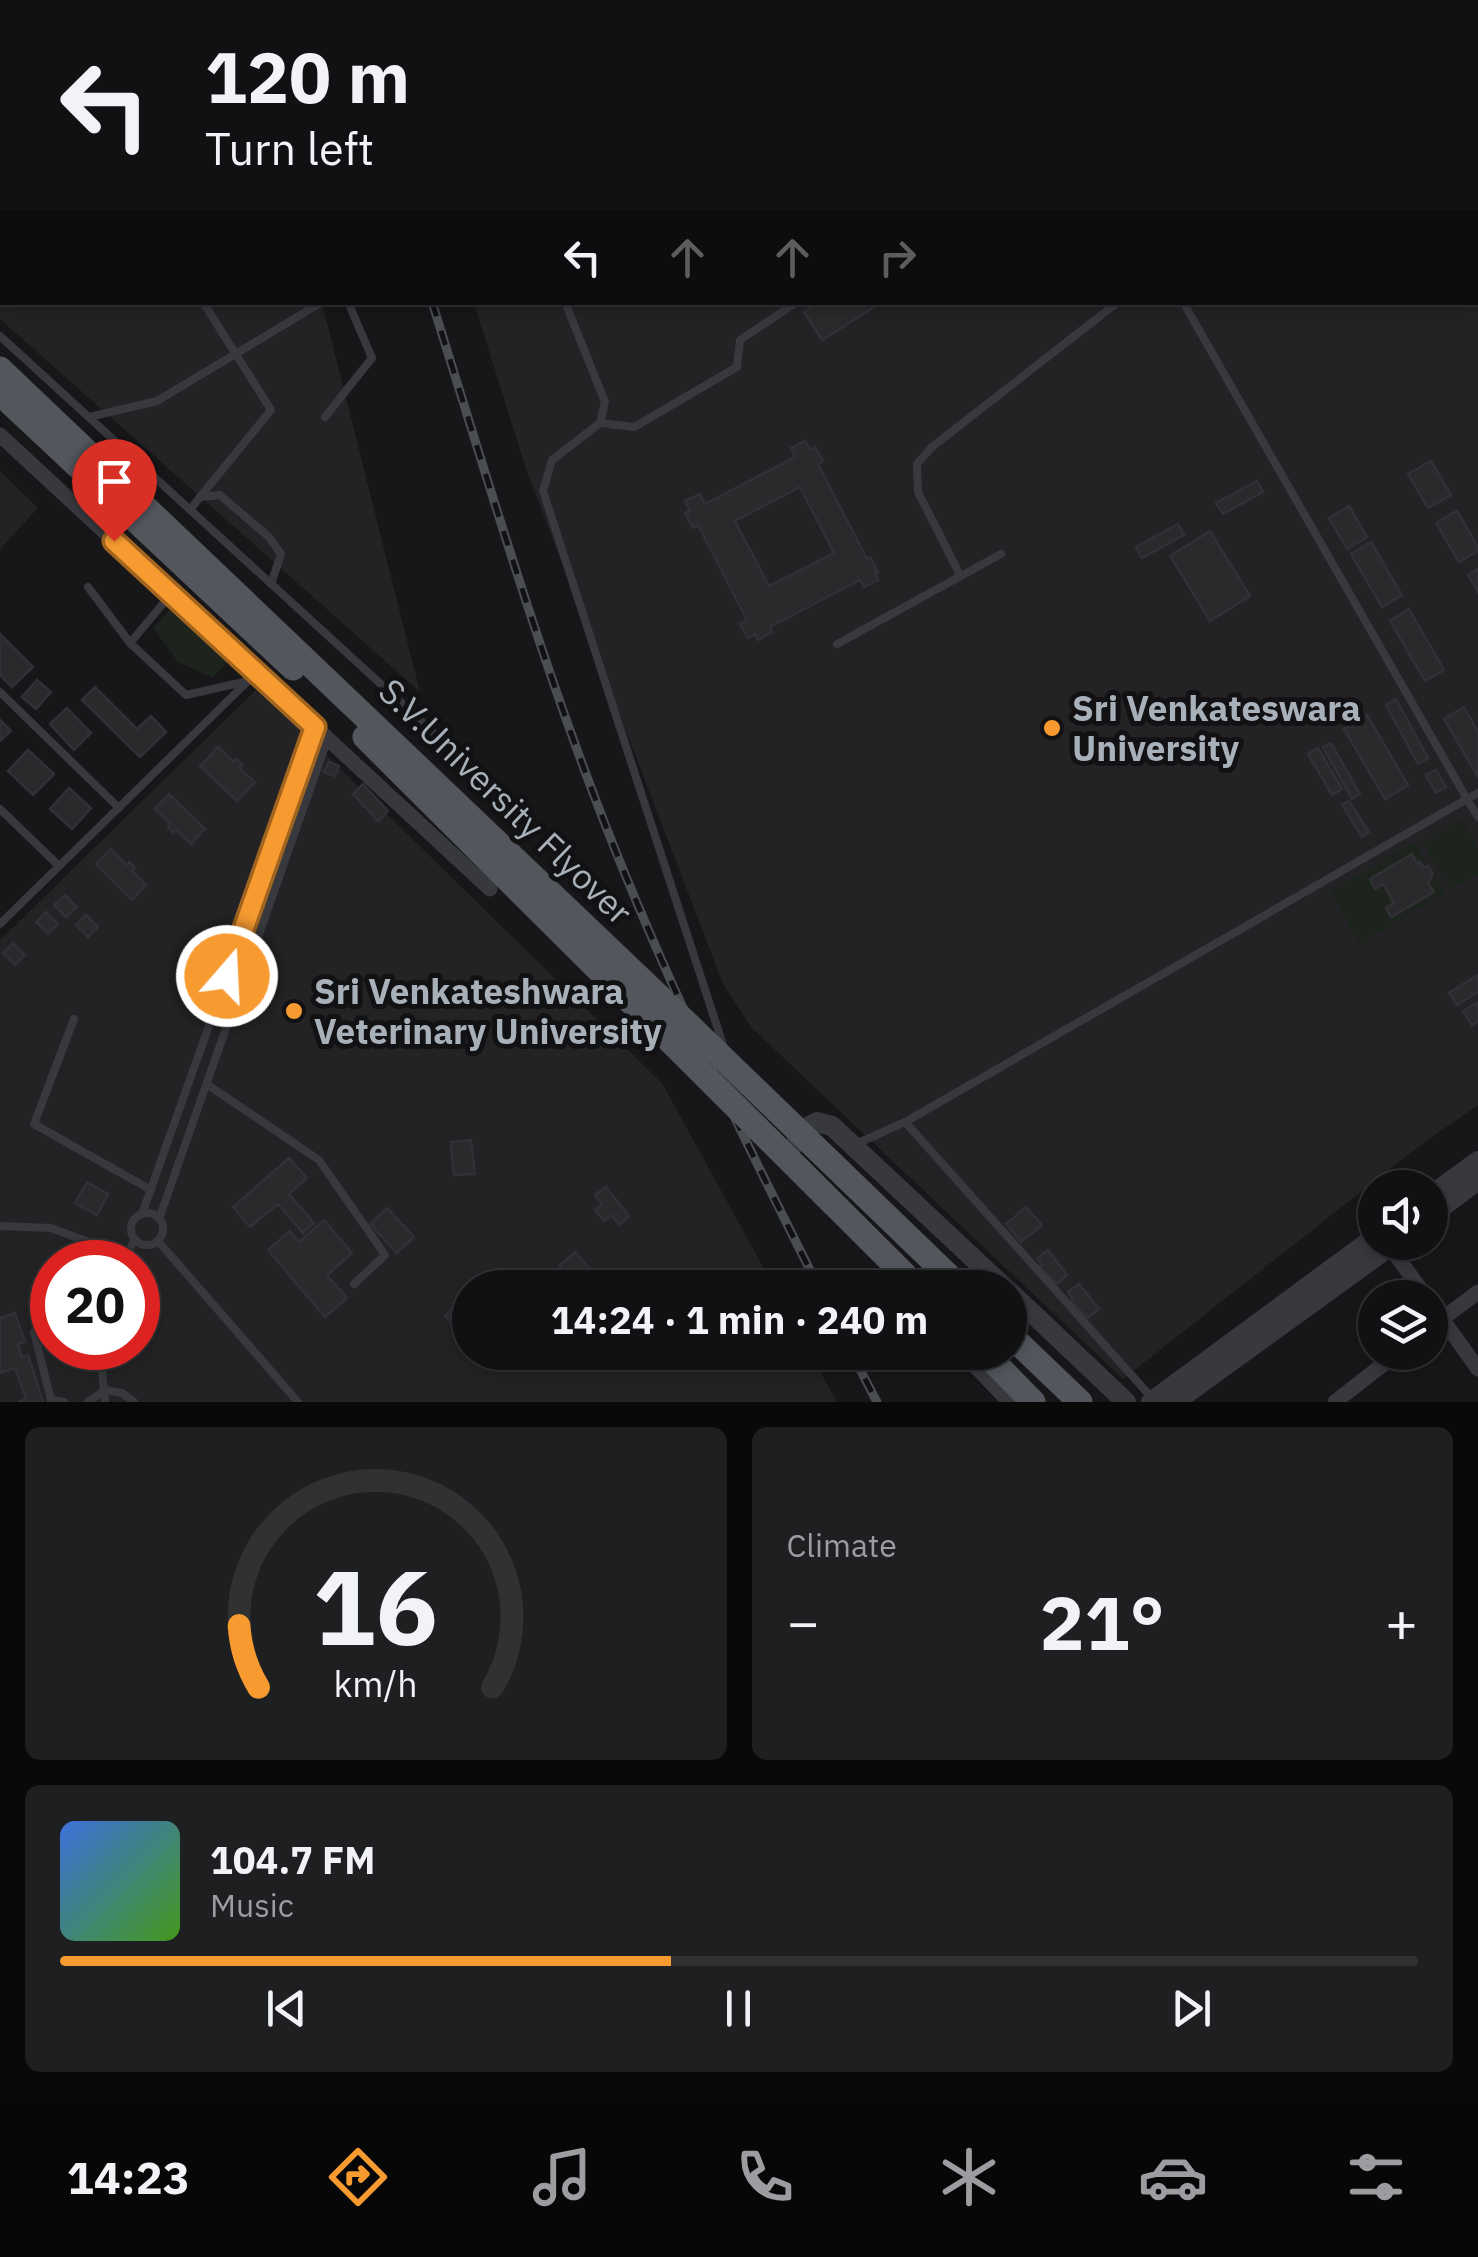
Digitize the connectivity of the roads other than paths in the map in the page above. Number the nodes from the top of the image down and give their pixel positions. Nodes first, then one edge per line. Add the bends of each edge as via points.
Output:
1 (205, 305) edge
2 (317, 305) edge
3 (349, 305) edge
4 (566, 305) edge
5 (792, 305) edge
6 (1114, 305) edge
7 (1185, 305) edge
8 (0, 336) edge
9 (237, 353) junction
10 (0, 368) edge
11 (0, 394) edge
12 (89, 417) junction
13 (326, 417) dead end
14 (600, 423) junction
15 (0, 435) edge
16 (200, 497) junction
17 (190, 510) junction
18 (1001, 554) dead end
19 (960, 575) junction
20 (271, 584) junction
21 (88, 587) dead end
22 (172, 594) junction
23 (130, 643) junction
24 (837, 644) dead end
25 (252, 676) junction
26 (0, 692) edge
27 (322, 733) junction
28 (1478, 793) edge
29 (1467, 799) junction
30 (119, 808) junction
31 (0, 809) edge
32 (511, 809) dead end
33 (1478, 817) edge
34 (59, 866) junction
35 (490, 889) dead end
36 (2, 918) edge
37 (74, 1019) dead end
38 (734, 1079) dead end
39 (208, 1085) junction
40 (740, 1098) dead end
41 (905, 1122) junction
42 (854, 1145) junction
43 (1478, 1160) edge
44 (788, 1162) junction
45 (1478, 1180) edge
46 (1448, 1182) edge
47 (150, 1190) junction
48 (1448, 1202) edge
49 (142, 1214) junction
50 (159, 1220) junction
51 (0, 1226) edge
52 (135, 1239) edge
53 (79, 1240) edge
54 (158, 1240) edge
55 (160, 1243) edge
56 (1361, 1260) edge
57 (884, 1270) edge
58 (900, 1270) edge
59 (942, 1270) edge
60 (986, 1270) edge
61 (354, 1284) dead end
62 (1478, 1292) edge
63 (1027, 1309) edge
64 (1448, 1315) edge
65 (1448, 1337) edge
66 (1027, 1351) edge
67 (1478, 1369) edge
68 (44, 1370) edge
69 (103, 1370) edge
70 (983, 1370) edge
71 (1002, 1370) edge
72 (1376, 1370) edge
73 (105, 1390) junction
74 (1160, 1401) edge
75 (64, 1402) edge
76 (88, 1402) edge
77 (105, 1402) edge
78 (134, 1402) edge
79 (298, 1402) edge
80 (1014, 1402) edge
81 (1034, 1402) edge
82 (1080, 1402) edge
83 (1126, 1402) edge
84 (1335, 1402) edge

1 - 9 lane
2 - 9 lane
3 - 13 lane via 372,358
4 - 14 lane via 605,402
5 - 14 lane via 740,340 737,368 634,426
6 - 19 lane via 917,464 918,492
7 - 29 lane
8 - 12 lane
9 - 12 lane via 157,401
9 - 16 lane via 272,410
10 - 59 main road, S.V.University Flyover, bridge
11 - 58 main road, S.V.University Flyover, bridge via 344,716
12 - 17 lane
14 - 38 lane via 552,460 543,491
15 - 22 street
16 - 17 lane
16 - 20 lane via 220,495 269,537 281,554
17 - 20 lane
18 - 19 lane
19 - 24 lane
20 - 32 lane
21 - 23 lane
22 - 23 lane
22 - 25 street
23 - 25 lane via 186,695
25 - 27 street
25 - 30 lane
26 - 30 lane
27 - 35 street
27 - 39 lane
27 - 47 lane
28 - 29 lane
29 - 33 lane
29 - 41 lane
30 - 34 lane
31 - 34 lane
34 - 36 lane
37 - 47 lane via 34,1124
39 - 50 lane
39 - 61 lane via 322,1163 385,1255
40 - 44 lane via 761,1138
41 - 42 lane
41 - 74 lane
42 - 44 street via 817,1122 794,1144
42 - 60 street
43 - 46 street
44 - 57 street
45 - 48 street
47 - 49 lane
49 - 50 lane
49 - 52 lane via 132,1225
50 - 54 lane
51 - 53 lane via 51,1228
55 - 79 lane
56 - 74 street
62 - 64 street
63 - 83 street
65 - 67 street
66 - 82 main road
68 - 75 lane via 51,1400
69 - 73 lane
70 - 80 street
71 - 81 main road
72 - 84 street
73 - 76 lane
73 - 77 lane
73 - 78 lane

